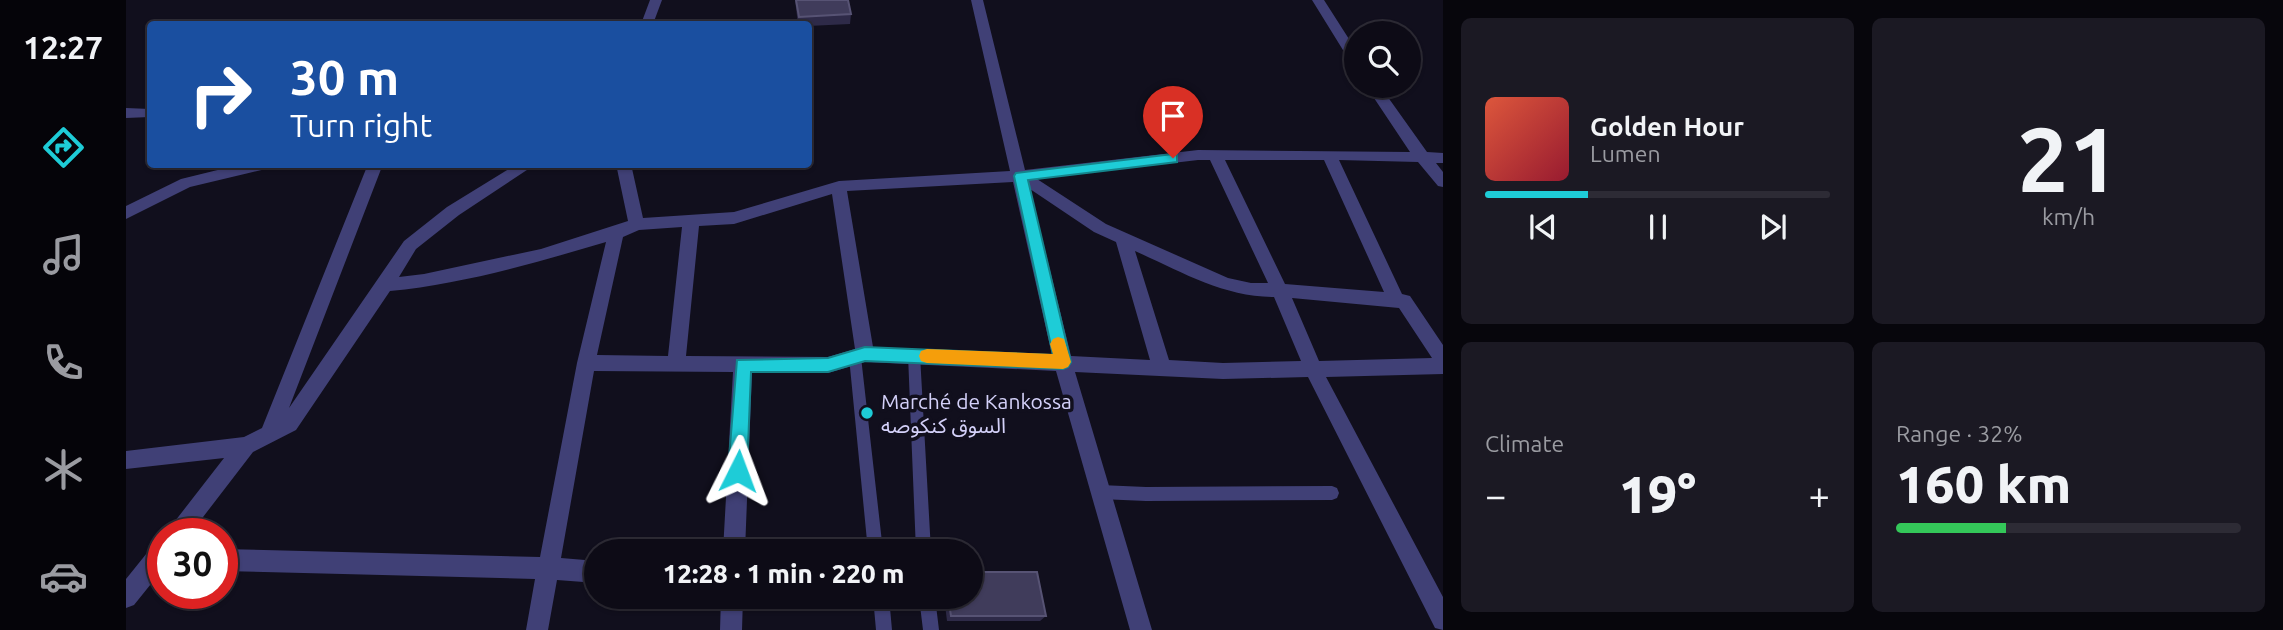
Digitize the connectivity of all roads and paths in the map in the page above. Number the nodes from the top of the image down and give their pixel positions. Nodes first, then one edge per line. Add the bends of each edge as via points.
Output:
1 (656, 0) edge
2 (977, 0) edge
3 (1318, 0) edge
4 (648, 21) edge
5 (1344, 41) edge
6 (1381, 98) edge
7 (126, 113) edge
8 (147, 113) edge
9 (1215, 155) junction
10 (1329, 155) junction
11 (1424, 158) junction
12 (1443, 158) edge
13 (249, 168) edge
14 (374, 168) edge
15 (523, 168) edge
16 (624, 168) edge
17 (1021, 176) junction
18 (1443, 182) edge
19 (839, 186) junction
20 (126, 213) edge
21 (691, 222) junction
22 (637, 224) junction
23 (616, 233) junction
24 (1123, 239) junction
25 (385, 285) junction
26 (1280, 290) junction
27 (1396, 299) junction
28 (914, 355) junction
29 (860, 356) junction
30 (1443, 360) edge
31 (1063, 362) junction
32 (586, 363) junction
33 (676, 364) junction
34 (743, 365) junction
35 (1443, 366) edge
36 (1161, 368) junction
37 (1313, 369) junction
38 (268, 437) junction
39 (246, 446) junction
40 (126, 460) edge
41 (1100, 492) junction
42 (1332, 493) dead end
43 (189, 518) edge
44 (735, 539) edge
45 (875, 539) edge
46 (924, 539) edge
47 (238, 560) edge
48 (550, 568) junction
49 (584, 571) edge
50 (147, 572) edge
51 (1436, 595) edge
52 (126, 597) edge
53 (732, 609) edge
54 (882, 609) edge
55 (928, 609) edge
56 (1443, 620) edge
57 (537, 630) edge
58 (731, 630) edge
59 (884, 630) edge
60 (931, 630) edge
61 (1142, 630) edge

1 - 4 street
2 - 17 street
3 - 5 street
6 - 11 street
7 - 8 street
9 - 10 street
9 - 17 street
9 - 26 street
10 - 11 street
10 - 27 street
11 - 12 street
11 - 18 street
13 - 20 street via 187,183
14 - 38 street
15 - 25 street via 453,211 410,245
16 - 22 street
17 - 19 street
17 - 24 street
17 - 31 street
19 - 21 street via 734,218
19 - 29 street
21 - 22 street
21 - 33 street
22 - 23 street
23 - 25 street via 541,255
23 - 32 street
24 - 26 street via 1225,284
24 - 36 street
25 - 38 street via 289,424
26 - 27 street
26 - 37 street
27 - 30 street via 1408,305
28 - 29 street
28 - 31 street
28 - 46 lane
29 - 34 street via 828,365
29 - 45 lane
31 - 36 street
31 - 41 street
32 - 33 street
32 - 48 street
33 - 34 street
34 - 44 street
35 - 37 street
36 - 37 street
37 - 51 street
38 - 39 street
39 - 40 street
39 - 43 street
41 - 42 lane
41 - 61 street
47 - 48 street
48 - 49 street
48 - 57 street
50 - 52 street
51 - 56 street
53 - 58 street
54 - 59 lane
55 - 60 lane

